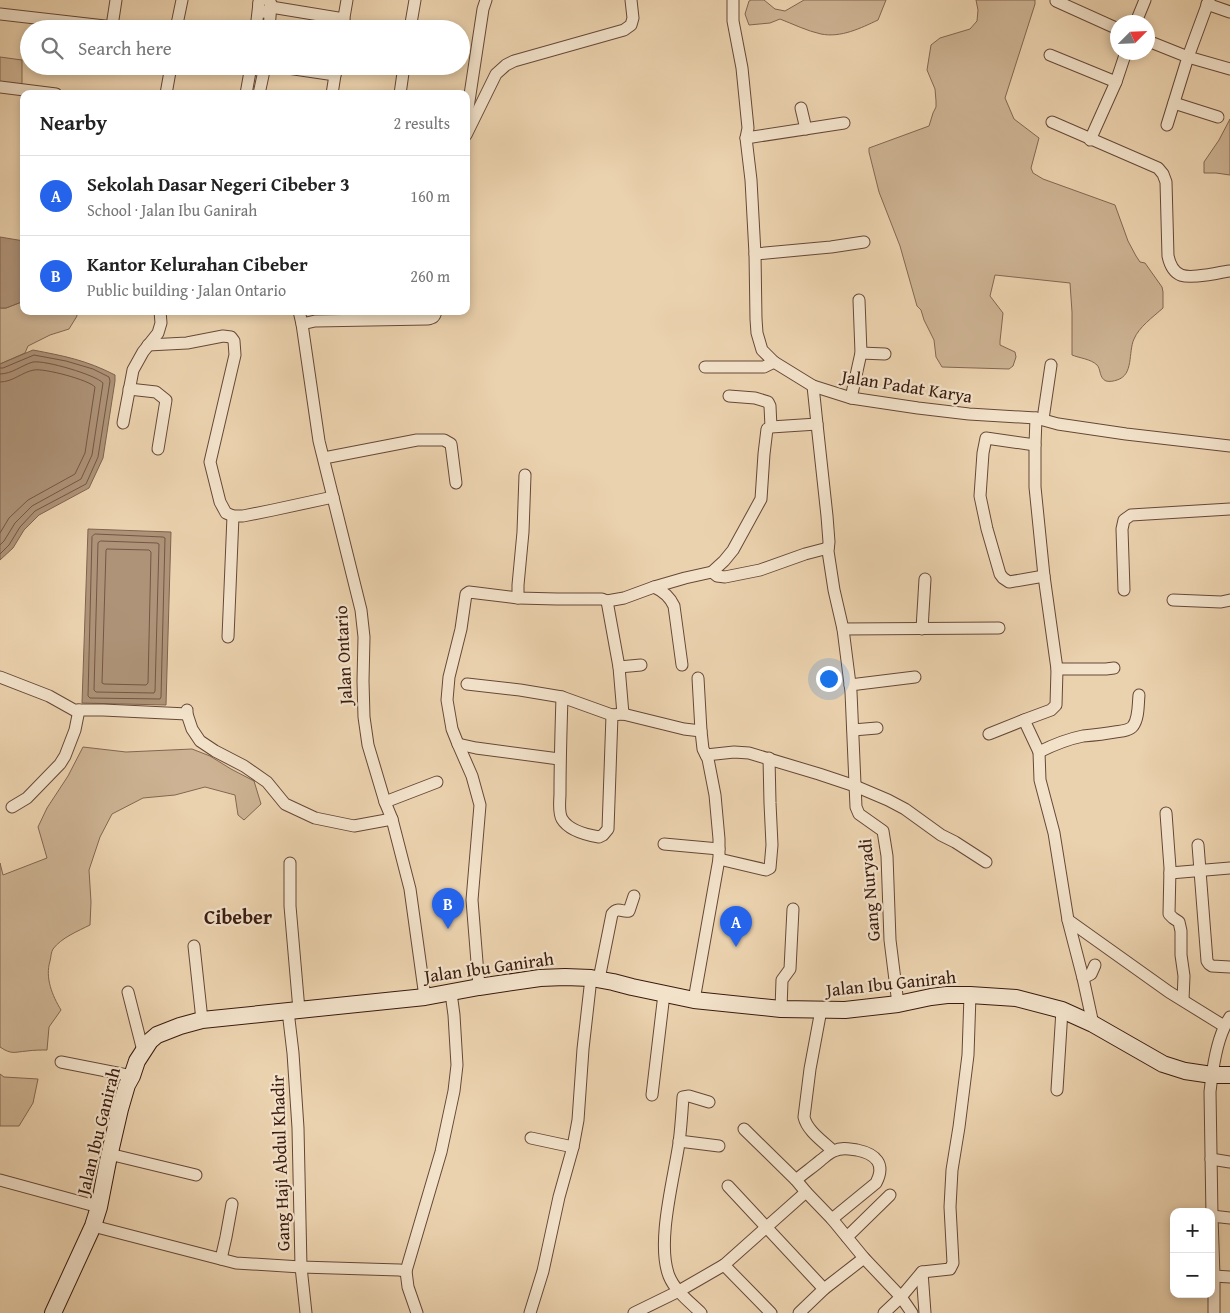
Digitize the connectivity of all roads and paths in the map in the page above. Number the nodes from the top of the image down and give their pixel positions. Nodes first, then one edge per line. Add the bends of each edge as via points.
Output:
1 (116, 0) edge
2 (182, 0) edge
3 (347, 0) edge
4 (415, 0) edge
5 (486, 0) edge
6 (631, 0) edge
7 (733, 0) edge
8 (1145, 0) edge
9 (1056, 1) edge
10 (265, 2) edge
11 (1208, 2) edge
12 (1230, 12) edge
13 (0, 14) edge
14 (1139, 15) edge
15 (56, 20) edge
16 (113, 20) edge
17 (178, 20) edge
18 (259, 20) edge
19 (268, 20) edge
20 (329, 20) edge
21 (344, 20) edge
22 (412, 20) edge
23 (1110, 25) edge
24 (1155, 44) edge
25 (1050, 56) dead end
26 (1188, 57) junction
27 (1123, 60) edge
28 (1230, 69) edge
29 (169, 75) edge
30 (249, 75) edge
31 (263, 75) edge
32 (335, 75) edge
33 (403, 75) edge
34 (1116, 82) junction
35 (0, 87) edge
36 (24, 90) edge
37 (167, 90) edge
38 (247, 90) edge
39 (260, 90) edge
40 (333, 90) edge
41 (401, 90) edge
42 (470, 94) edge
43 (1174, 103) junction
44 (801, 108) dead end
45 (1218, 117) dead end
46 (1052, 122) dead end
47 (844, 123) dead end
48 (1167, 124) dead end
49 (470, 127) edge
50 (806, 129) junction
51 (746, 138) junction
52 (1090, 140) junction
53 (864, 242) dead end
54 (755, 254) junction
55 (1230, 271) edge
56 (859, 300) dead end
57 (160, 315) edge
58 (300, 315) edge
59 (436, 315) edge
60 (302, 324) junction
61 (148, 345) junction
62 (861, 353) junction
63 (885, 354) dead end
64 (774, 362) junction
65 (1051, 365) dead end
66 (705, 367) dead end
67 (812, 386) junction
68 (129, 389) junction
69 (729, 396) dead end
70 (851, 398) junction
71 (1040, 419) junction
72 (123, 423) dead end
73 (817, 424) junction
74 (987, 426) junction
75 (771, 427) junction
76 (1035, 445) junction
77 (1230, 446) edge
78 (158, 449) dead end
79 (324, 458) junction
80 (525, 474) dead end
81 (456, 483) dead end
82 (333, 497) junction
83 (1230, 509) edge
84 (233, 516) junction
85 (828, 548) junction
86 (712, 572) junction
87 (1044, 576) junction
88 (925, 579) dead end
89 (654, 587) junction
90 (1124, 590) dead end
91 (518, 598) junction
92 (1173, 600) dead end
93 (1230, 600) edge
94 (607, 601) junction
95 (999, 628) dead end
96 (922, 629) junction
97 (843, 630) junction
98 (228, 637) dead end
99 (641, 665) dead end
100 (682, 665) dead end
101 (619, 667) junction
102 (1114, 668) dead end
103 (1058, 669) junction
104 (0, 677) edge
105 (698, 678) dead end
106 (915, 678) dead end
107 (468, 684) dead end
108 (850, 685) junction
109 (1139, 695) dead end
110 (562, 697) junction
111 (79, 710) junction
112 (618, 715) junction
113 (1024, 720) junction
114 (878, 728) dead end
115 (853, 730) junction
116 (702, 732) junction
117 (989, 734) dead end
118 (458, 744) junction
119 (1039, 752) junction
120 (706, 755) junction
121 (769, 758) junction
122 (559, 760) junction
123 (437, 782) dead end
124 (855, 786) junction
125 (386, 802) junction
126 (12, 807) dead end
127 (1166, 813) dead end
128 (392, 818) junction
129 (664, 844) dead end
130 (1198, 845) dead end
131 (719, 854) junction
132 (986, 862) dead end
133 (290, 863) dead end
134 (1230, 868) edge
135 (1200, 871) junction
136 (1170, 873) junction
137 (634, 896) dead end
138 (793, 909) dead end
139 (1068, 920) junction
140 (194, 946) dead end
141 (1095, 965) dead end
142 (1230, 967) edge
143 (1083, 978) junction
144 (595, 979) junction
145 (479, 987) junction
146 (128, 992) dead end
147 (450, 993) junction
148 (664, 994) junction
149 (425, 996) junction
150 (970, 996) junction
151 (694, 1000) junction
152 (1183, 1000) junction
153 (898, 1004) junction
154 (781, 1010) junction
155 (821, 1010) junction
156 (1062, 1010) junction
157 (293, 1011) junction
158 (202, 1020) junction
159 (1227, 1022) edge
160 (1093, 1024) junction
161 (143, 1051) junction
162 (61, 1062) dead end
163 (1212, 1075) junction
164 (132, 1076) junction
165 (1230, 1076) edge
166 (1057, 1090) dead end
167 (652, 1095) dead end
168 (709, 1102) dead end
169 (744, 1129) dead end
170 (531, 1138) dead end
171 (679, 1141) junction
172 (719, 1146) dead end
173 (573, 1147) junction
174 (833, 1151) junction
175 (110, 1154) junction
176 (1211, 1159) junction
177 (1230, 1162) edge
178 (196, 1175) dead end
179 (0, 1180) edge
180 (796, 1180) junction
181 (728, 1186) dead end
182 (806, 1192) junction
183 (890, 1195) dead end
184 (232, 1204) dead end
185 (99, 1207) junction
186 (1212, 1208) edge
187 (1215, 1216) edge
188 (1230, 1218) edge
189 (832, 1219) junction
190 (93, 1226) junction
191 (766, 1226) junction
192 (847, 1237) junction
193 (864, 1258) junction
194 (221, 1260) junction
195 (724, 1265) junction
196 (301, 1267) junction
197 (406, 1271) junction
198 (922, 1272) junction
199 (1215, 1276) edge
200 (1230, 1278) edge
201 (824, 1289) junction
202 (679, 1291) junction
203 (901, 1297) junction
204 (1214, 1298) edge
205 (53, 1313) edge
206 (306, 1313) edge
207 (417, 1313) edge
208 (530, 1313) edge
209 (634, 1313) edge
210 (701, 1313) edge
211 (771, 1313) edge
212 (799, 1313) edge
213 (884, 1313) edge
214 (912, 1313) edge
215 (925, 1313) edge
216 (1214, 1313) edge

1 - 16 street
2 - 17 street
3 - 21 street
4 - 22 street
5 - 42 street
6 - 49 street via 633,18 624,30 506,65 496,74
7 - 51 street, Jalan Padat Karya via 748,128
8 - 14 street
9 - 23 street
10 - 18 street
10 - 19 street
10 - 20 street
11 - 12 street
11 - 26 street
13 - 15 street
24 - 26 street
25 - 34 street
26 - 28 street
26 - 43 street
27 - 34 street
29 - 37 street
30 - 38 street
31 - 39 street
32 - 40 street
33 - 41 street
34 - 52 street
35 - 36 street
43 - 45 street
43 - 48 street
44 - 50 street
46 - 52 street
47 - 50 street
50 - 51 street
51 - 54 street, Jalan Padat Karya
52 - 55 street via 1158,168 1162,174 1166,182 1168,256 1175,271 1188,277
53 - 54 street
54 - 64 street, Jalan Padat Karya via 757,333 762,350
56 - 62 street
57 - 61 street via 158,333
58 - 60 street, Jalan Ontario
59 - 60 street via 428,320 315,321
60 - 79 street, Jalan Ontario
61 - 68 street via 133,370
61 - 84 street via 187,343 223,336 234,341 235,355 210,462 220,502 226,513
62 - 63 street
62 - 70 street
64 - 66 street via 764,367
64 - 67 street, Jalan Padat Karya
65 - 71 street
67 - 70 street, Jalan Padat Karya
67 - 73 street, Gang Nuryadi
68 - 72 street
68 - 78 street via 156,392 166,400
69 - 75 street via 768,402
70 - 74 street, Jalan Padat Karya via 918,408
71 - 74 street, Jalan Padat Karya
71 - 76 street
71 - 77 street, Jalan Padat Karya via 1126,434
73 - 75 street
73 - 85 street, Gang Nuryadi
74 - 76 street
74 - 87 street via 980,496 1000,574 1009,582
75 - 86 street via 767,429 761,499 733,550
76 - 87 street via 1035,487
79 - 81 street via 417,440 444,440 451,444
79 - 82 street, Jalan Ontario
80 - 91 street
82 - 84 street
82 - 125 street, Jalan Ontario via 361,610 364,717 368,744
83 - 90 street via 1130,516 1124,520
84 - 98 street
85 - 86 street via 760,570 725,577
85 - 97 street, Gang Nuryadi
86 - 89 street
87 - 103 street
88 - 96 street
89 - 94 street
89 - 100 street via 674,606
91 - 94 street
91 - 118 street via 466,594 447,700
92 - 93 street
94 - 101 street
95 - 96 street
96 - 97 street
97 - 108 street, Gang Nuryadi
99 - 101 street
101 - 112 street
102 - 103 street
103 - 113 street via 1056,705
104 - 111 street
105 - 116 street
106 - 108 street
107 - 110 street
108 - 115 street, Gang Nuryadi
109 - 119 street via 1134,723 1124,731 1071,739
110 - 112 street
110 - 122 street
111 - 126 street via 75,730 60,764 27,798
111 - 128 street via 187,712 200,741 267,782 285,804 315,818 354,826
112 - 116 street
112 - 122 street via 608,829 603,835 585,834 567,826 560,815
113 - 117 street
113 - 119 street
114 - 115 street
115 - 124 street, Gang Nuryadi
116 - 120 street
118 - 122 street
118 - 145 street via 480,805 472,900
119 - 139 street via 1040,780 1054,833
120 - 121 street via 742,752
120 - 131 street via 714,788
121 - 124 street
121 - 131 street via 770,868 766,870
123 - 125 street
124 - 132 street via 905,808
124 - 153 street, Gang Nuryadi via 857,811 883,831
125 - 128 street, Jalan Ontario
127 - 136 street
128 - 149 street, Jalan Ontario via 410,889
129 - 131 street
130 - 135 street
131 - 151 street
133 - 157 street, Gang Haji Abdul Khadir
134 - 135 street
135 - 136 street
135 - 142 street via 1207,961 1212,966
136 - 152 street via 1169,914 1179,922 1181,931
137 - 144 street via 630,911 617,910 612,914
138 - 154 street via 790,971 782,980
139 - 143 street
139 - 152 street
140 - 158 street
141 - 143 street via 1091,974
143 - 160 street
144 - 145 main road, Jalan Ibu Ganirah via 540,978
144 - 148 main road, Jalan Ibu Ganirah
144 - 173 street via 583,1049
145 - 147 main road, Jalan Ibu Ganirah
146 - 161 street
147 - 149 main road, Jalan Ibu Ganirah
147 - 197 street via 457,1065 454,1091 441,1152
148 - 151 main road, Jalan Ibu Ganirah
148 - 167 street
149 - 157 main road, Jalan Ibu Ganirah
150 - 153 main road, Jalan Ibu Ganirah via 939,996
150 - 156 main road, Jalan Ibu Ganirah via 1016,998
150 - 198 street via 968,1055 952,1170 953,1262 950,1269
151 - 154 main road, Jalan Ibu Ganirah
152 - 159 street
153 - 155 main road, Jalan Ibu Ganirah
154 - 155 main road, Jalan Ibu Ganirah
155 - 174 street via 804,1117 809,1127
156 - 160 main road, Jalan Ibu Ganirah
156 - 166 street
157 - 158 main road, Jalan Ibu Ganirah
157 - 196 street, Gang Haji Abdul Khadir
158 - 161 main road, Jalan Ibu Ganirah via 156,1035
159 - 163 street via 1219,1040
160 - 163 main road, Jalan Ibu Ganirah via 1163,1064
161 - 164 main road, Jalan Ibu Ganirah
162 - 164 street
163 - 165 main road, Jalan Ibu Ganirah
163 - 176 street
164 - 175 main road, Jalan Ibu Ganirah
168 - 171 street via 683,1097
169 - 180 street
170 - 173 street
171 - 172 street
171 - 202 street via 666,1220 665,1264
173 - 208 street
174 - 180 street
174 - 189 street via 849,1148 867,1152 879,1163 880,1176 876,1183
175 - 178 street
175 - 185 main road, Jalan Ibu Ganirah
176 - 177 street
176 - 186 street
179 - 185 street
180 - 182 street
181 - 191 street
182 - 189 street
182 - 191 street
183 - 192 street
184 - 194 street
185 - 190 main road, Jalan Ibu Ganirah
187 - 188 street
189 - 192 street
190 - 194 street
190 - 205 main road, Jalan Ibu Ganirah
191 - 195 street
191 - 201 street
192 - 193 street
193 - 201 street
193 - 203 street
194 - 196 street
195 - 202 street
195 - 211 street
196 - 197 street
196 - 206 street, Gang Haji Abdul Khadir
197 - 207 street
198 - 203 street
198 - 215 street
199 - 200 street
201 - 212 street
202 - 209 street
202 - 210 street
203 - 213 street
203 - 214 street
204 - 216 street

